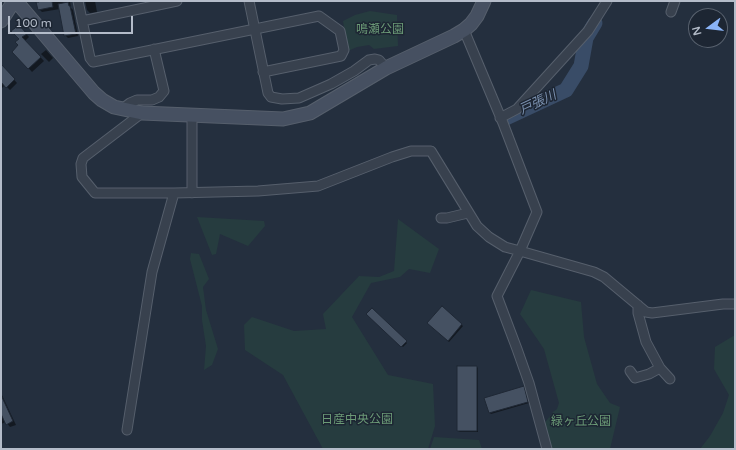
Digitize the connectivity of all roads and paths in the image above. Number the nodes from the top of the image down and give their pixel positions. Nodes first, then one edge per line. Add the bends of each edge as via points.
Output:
1 (15, 1) edge
2 (78, 1) edge
3 (177, 1) edge
4 (249, 1) edge
5 (484, 1) edge
6 (607, 1) edge
7 (676, 1) edge
8 (671, 12) dead end
9 (82, 20) junction
10 (1, 21) edge
11 (255, 29) junction
12 (464, 30) junction
13 (154, 50) junction
14 (386, 68) junction
15 (263, 72) junction
16 (122, 109) junction
17 (142, 113) junction
18 (192, 115) junction
19 (500, 118) junction
20 (174, 193) junction
21 (192, 193) junction
22 (468, 213) junction
23 (441, 218) dead end
24 (520, 251) junction
25 (638, 304) junction
26 (735, 304) edge
27 (660, 368) junction
28 (630, 371) dead end
29 (670, 379) dead end
30 (127, 430) dead end
31 (547, 449) edge

1 - 10 street
1 - 16 street via 94,93 114,107
2 - 9 street
3 - 9 street
4 - 11 street
5 - 12 street via 477,16
6 - 19 street via 588,31 517,109
7 - 8 street
9 - 13 street via 93,62
11 - 13 street
11 - 15 street
11 - 15 street via 320,16 340,31 344,50 341,56
12 - 14 street
12 - 19 street
13 - 16 street via 164,91 159,98 137,100
14 - 15 street via 374,58 331,84 299,98 282,99 271,97 268,93
14 - 18 street via 303,115 283,119
16 - 17 street
17 - 18 street
17 - 20 street via 82,158 82,177 95,193
18 - 21 street
19 - 24 street via 537,212
20 - 21 street
20 - 30 street via 152,272
21 - 22 street via 318,186 411,151 431,151
22 - 23 street
22 - 24 street via 488,237
24 - 25 street via 594,272
24 - 31 street via 497,296 529,383
25 - 26 street via 646,312 652,313
25 - 27 street via 646,342
27 - 28 street via 635,378
27 - 29 street

